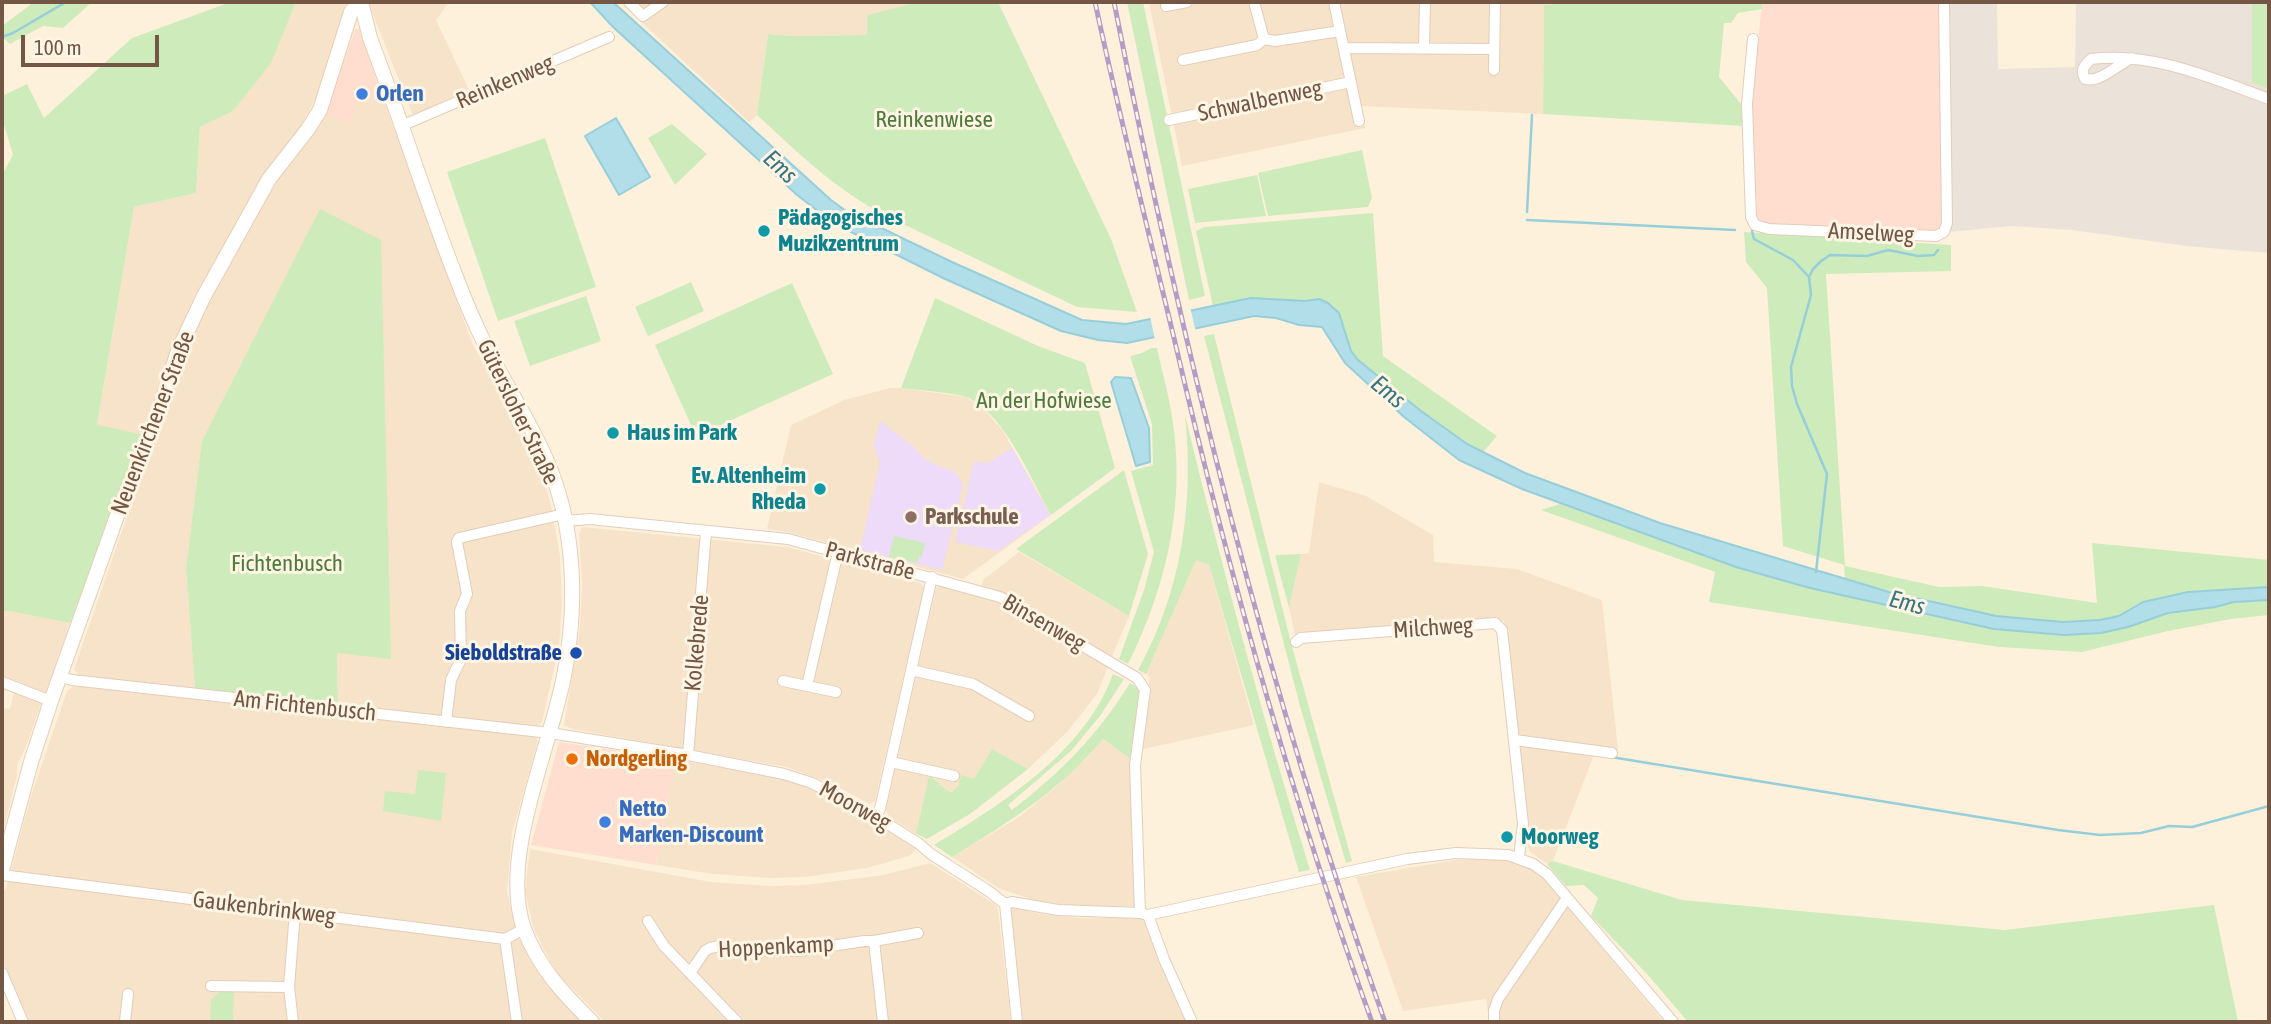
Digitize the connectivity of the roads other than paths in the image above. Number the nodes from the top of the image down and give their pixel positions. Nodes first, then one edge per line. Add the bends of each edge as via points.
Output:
1 (360, 2) edge
2 (629, 2) edge
3 (663, 2) edge
4 (1187, 2) edge
5 (1254, 2) edge
6 (1334, 2) edge
7 (1424, 2) edge
8 (1495, 2) edge
9 (1944, 2) edge
10 (1166, 6) dead end
11 (1340, 31) junction
12 (609, 37) dead end
13 (1264, 39) junction
14 (1754, 39) dead end
15 (1344, 48) junction
16 (1424, 48) junction
17 (1494, 49) junction
18 (2132, 58) dead end
19 (1182, 60) dead end
20 (1494, 70) dead end
21 (1350, 82) junction
22 (2269, 99) edge
23 (1170, 120) dead end
24 (1359, 121) dead end
25 (401, 126) junction
26 (565, 518) junction
27 (706, 531) junction
28 (838, 552) junction
29 (932, 578) junction
30 (1296, 642) dead end
31 (911, 670) junction
32 (60, 677) junction
33 (783, 681) dead end
34 (2, 682) edge
35 (807, 686) junction
36 (836, 692) dead end
37 (51, 701) junction
38 (1029, 716) dead end
39 (446, 722) junction
40 (550, 733) junction
41 (1515, 740) junction
42 (1612, 753) dead end
43 (688, 755) junction
44 (891, 762) junction
45 (954, 776) dead end
46 (875, 816) junction
47 (1519, 857) junction
48 (2, 872) edge
49 (1567, 898) junction
50 (1005, 904) junction
51 (295, 912) junction
52 (1144, 914) junction
53 (648, 922) dead end
54 (524, 929) junction
55 (918, 933) dead end
56 (505, 939) junction
57 (874, 942) junction
58 (690, 972) junction
59 (2, 973) edge
60 (211, 986) dead end
61 (289, 986) junction
62 (128, 993) dead end
63 (23, 1022) edge
64 (125, 1022) edge
65 (293, 1022) edge
66 (517, 1022) edge
67 (592, 1022) edge
68 (737, 1022) edge
69 (883, 1022) edge
70 (1017, 1022) edge
71 (1192, 1022) edge
72 (1494, 1022) edge
73 (1672, 1022) edge

1 - 25 main road, Gütersloher Straße
1 - 32 main road, Neuenkirchener Straße via 351,12 320,110 269,179 178,351
2 - 3 street via 643,16
4 - 10 street
5 - 13 street
6 - 11 street
7 - 16 street
8 - 17 street
9 - 14 street, Amselweg via 1947,223 1944,232 1936,236 1755,225 1747,104
11 - 13 street
11 - 15 street
12 - 25 street, Reinkenweg
13 - 19 street via 1257,45
15 - 16 street
15 - 21 street
16 - 17 street
17 - 20 street
18 - 22 street via 2199,73
21 - 23 street, Schwalbenweg
21 - 24 street
25 - 26 main road, Gütersloher Straße via 456,277 549,470
26 - 27 street, Parkstraße
26 - 39 street via 459,538 467,594 460,611 461,659 451,680
26 - 40 main road, Gütersloher Straße via 571,628
27 - 28 street, Parkstraße via 788,539
27 - 43 street, Kolkebrede
28 - 29 street, Parkstraße
28 - 35 street
29 - 31 street, Parkstraße
29 - 52 street, Binsenweg via 1000,597 1138,678 1144,690 1135,765
30 - 41 street, Milchweg via 1301,638 1495,624 1502,630
31 - 38 street via 973,684
31 - 44 street, Parkstraße
32 - 37 main road, Neuenkirchener Straße
32 - 39 street, Am Fichtenbusch
33 - 35 street
34 - 37 street
35 - 36 street
37 - 48 main road, Neuenkirchener Straße
39 - 40 street, Am Fichtenbusch
40 - 43 street, Moorweg
40 - 54 main road, Gütersloher Straße via 518,858 516,890
41 - 42 street
41 - 47 street, Milchweg via 1523,824
43 - 46 street, Moorweg via 793,776
44 - 45 street
44 - 46 street, Parkstraße
46 - 50 street, Moorweg
47 - 49 street, Moorweg via 1547,874
47 - 52 street, Moorweg via 1457,853 1407,859
48 - 51 street, Gaukenbrinkweg
49 - 72 street via 1498,999
49 - 73 street, Moorweg
50 - 52 street, Moorweg
50 - 70 street
51 - 56 street, Gaukenbrinkweg
51 - 61 street
52 - 71 street
53 - 58 street, Hoppenkamp
54 - 56 street
54 - 67 main road, Gütersloher Straße via 554,984
55 - 57 street, Hoppenkamp
56 - 66 street
57 - 58 street, Hoppenkamp via 799,951 720,946 705,951
57 - 69 street
58 - 68 street, Hoppenkamp
59 - 63 street
60 - 61 street
61 - 65 street
62 - 64 street

